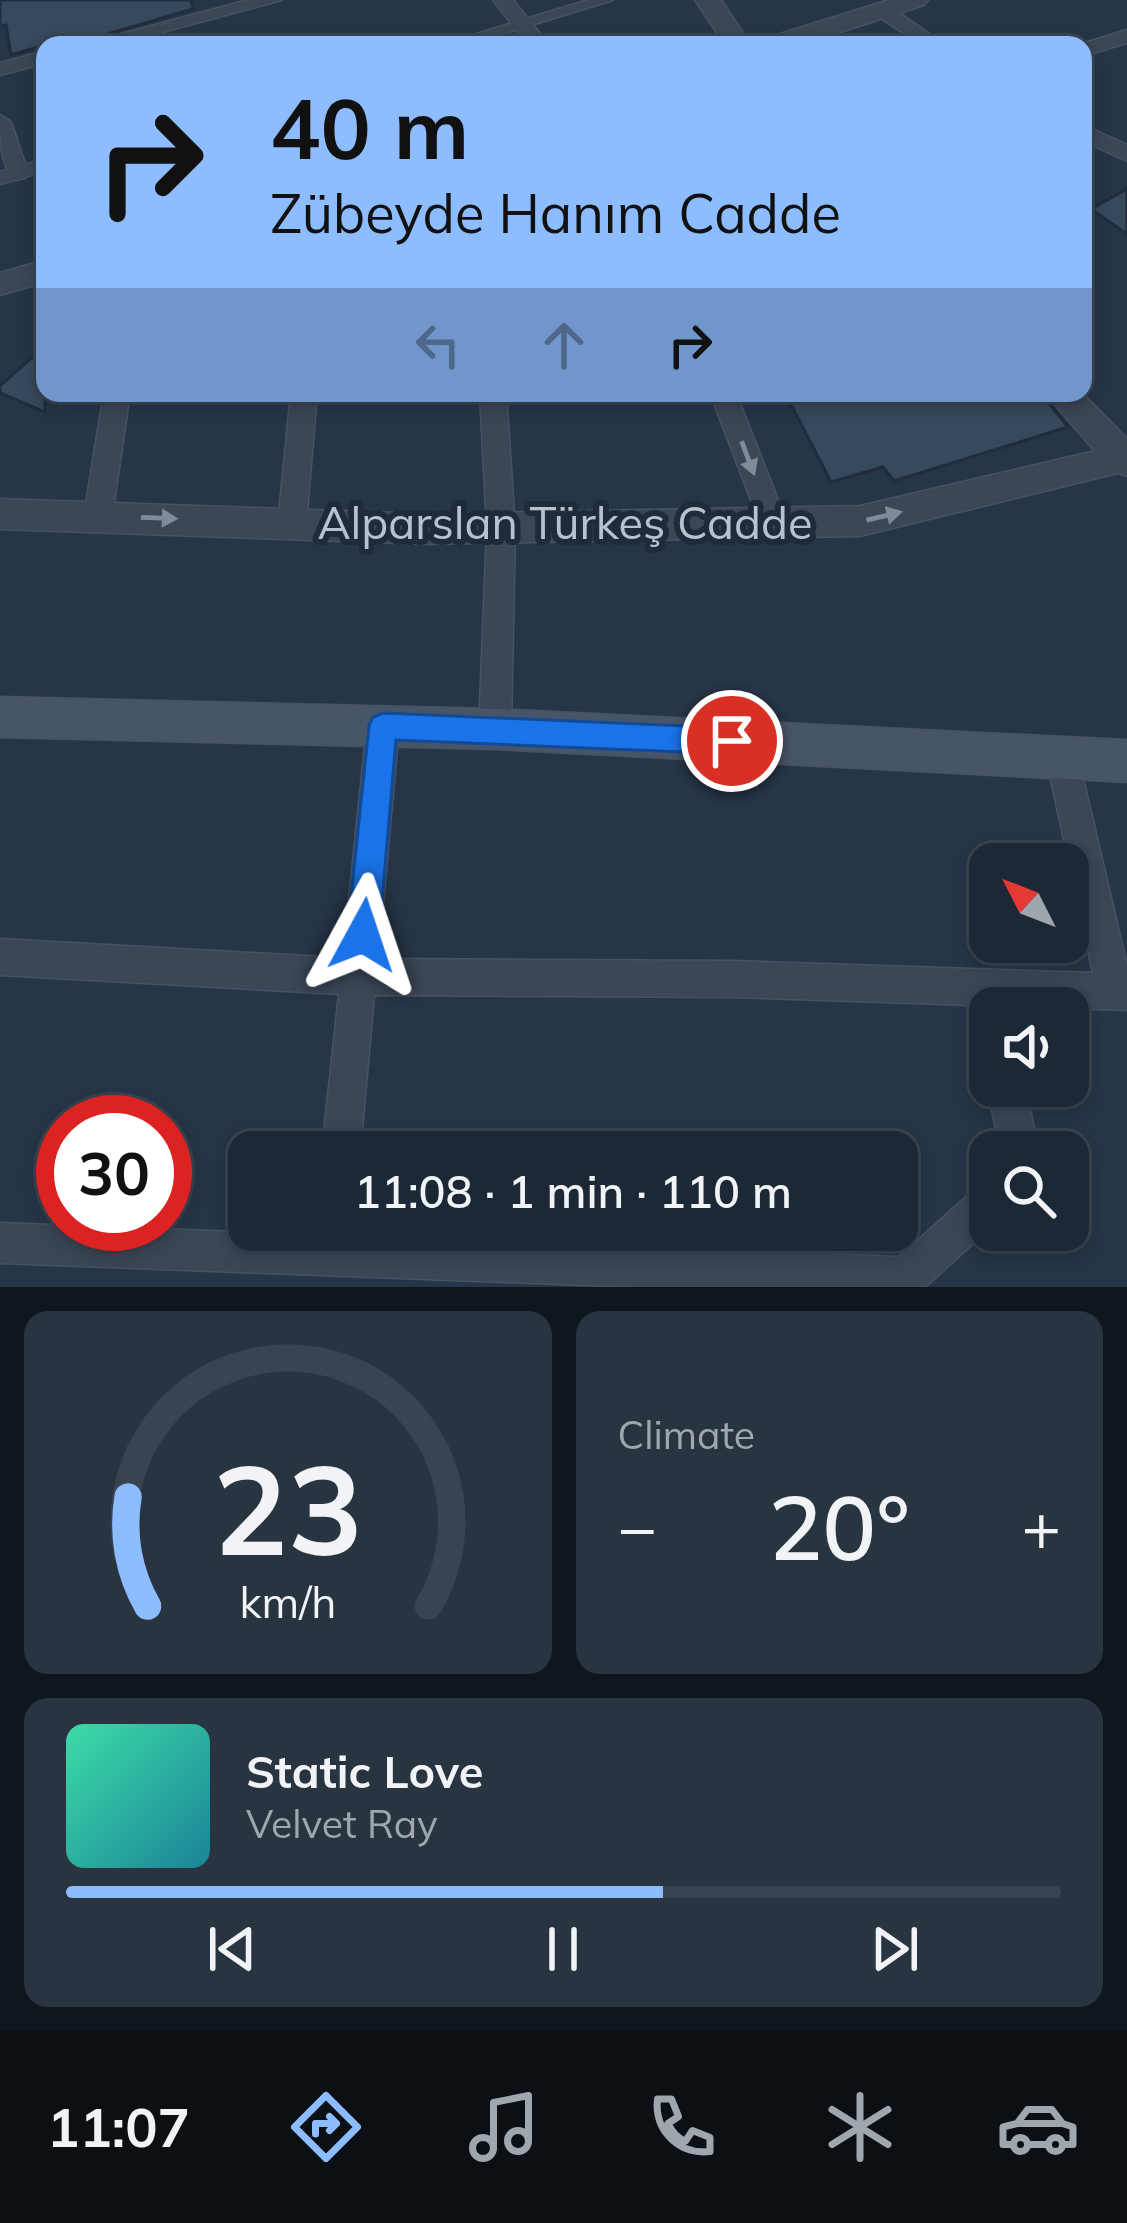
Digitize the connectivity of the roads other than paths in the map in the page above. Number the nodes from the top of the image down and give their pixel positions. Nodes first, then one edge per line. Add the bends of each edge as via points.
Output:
1 (272, 0) edge
2 (503, 0) edge
3 (605, 0) edge
4 (708, 0) edge
5 (915, 0) edge
6 (882, 10) junction
7 (521, 23) junction
8 (150, 29) edge
9 (478, 36) edge
10 (532, 36) edge
11 (732, 36) edge
12 (801, 36) edge
13 (921, 36) edge
14 (1127, 37) edge
15 (1092, 47) edge
16 (36, 59) edge
17 (0, 69) edge
18 (0, 122) edge
19 (1092, 136) edge
20 (1127, 154) edge
21 (9, 175) edge
22 (36, 274) edge
23 (0, 284) edge
24 (116, 402) edge
25 (303, 402) edge
26 (494, 402) edge
27 (726, 402) edge
28 (1061, 402) edge
29 (1070, 402) edge
30 (1122, 460) edge
31 (0, 514) edge
32 (98, 516) junction
33 (773, 523) junction
34 (292, 524) junction
35 (501, 528) junction
36 (0, 717) edge
37 (383, 726) junction
38 (495, 729) junction
39 (1063, 757) junction
40 (1127, 760) edge
41 (0, 956) edge
42 (359, 977) junction
43 (1121, 992) edge
44 (1089, 994) edge
45 (969, 998) edge
46 (343, 1131) edge
47 (969, 1221) edge
48 (0, 1243) edge
49 (228, 1243) edge
50 (448, 1251) edge
51 (901, 1282) edge

1 - 8 street
2 - 7 street
3 - 7 street
4 - 11 street
5 - 6 street
6 - 12 street
6 - 13 street
7 - 9 street
7 - 10 street
14 - 15 street
16 - 17 street
18 - 21 street
19 - 20 street
22 - 23 street
24 - 32 street
25 - 34 street
26 - 35 street
27 -> 33 street
28 - 30 street
29 - 30 street
33 -> 30 street, Alparslan Türkeş Cadde via 860,521
31 - 32 street, Alparslan Türkeş Cadde
32 -> 34 street, Alparslan Türkeş Cadde
33 - 35 street, Alparslan Türkeş Cadde
34 - 35 street, Alparslan Türkeş Cadde
35 - 38 street
36 - 37 main road
37 - 38 main road
37 - 42 street
38 - 39 main road
39 - 40 main road
39 - 43 street
41 - 42 street
42 - 45 street via 733,979
42 - 46 street
43 - 44 street
47 - 51 street
48 - 49 street
50 - 51 street

